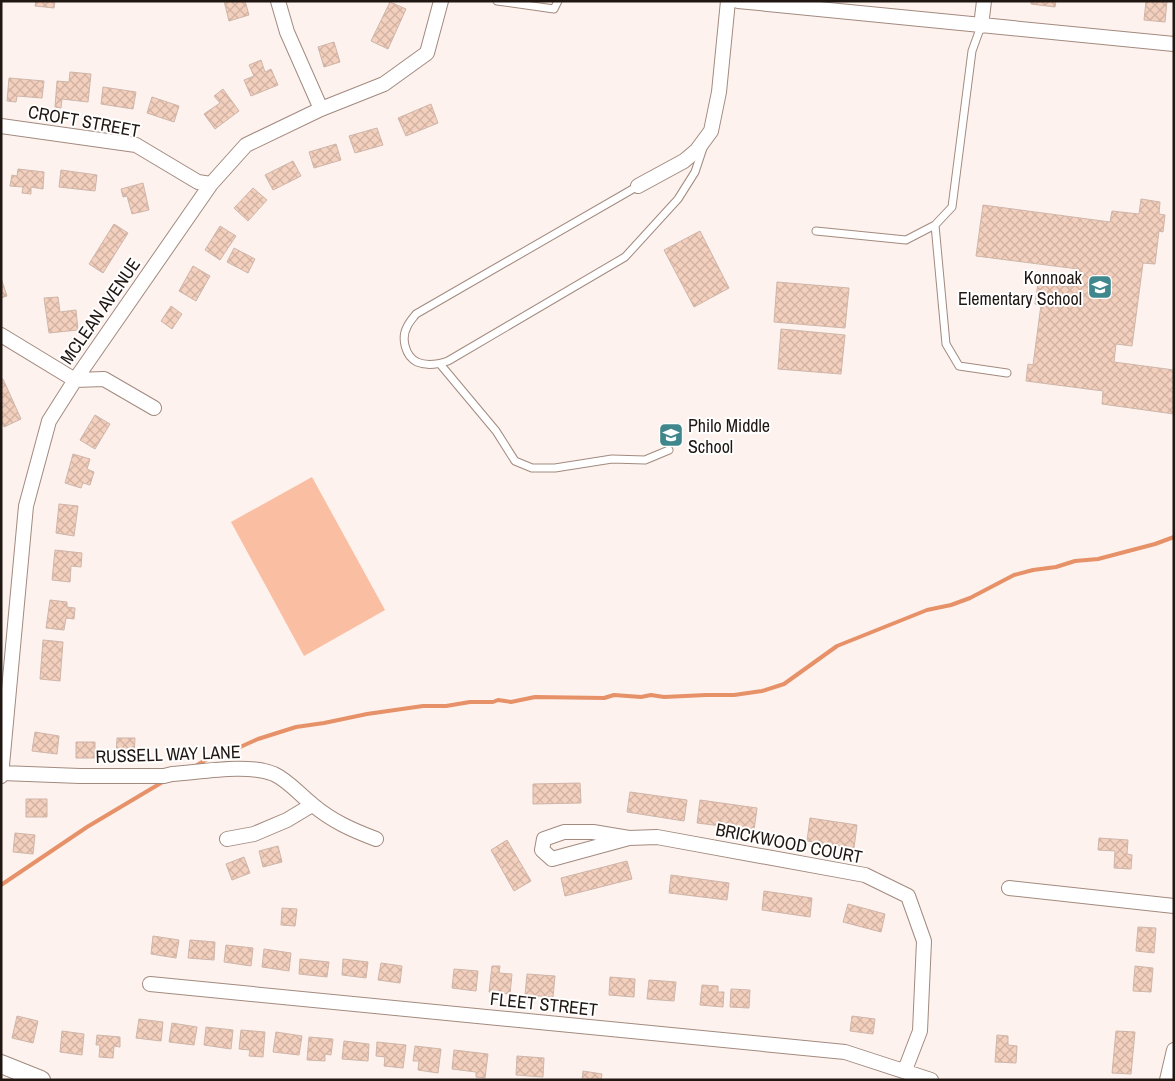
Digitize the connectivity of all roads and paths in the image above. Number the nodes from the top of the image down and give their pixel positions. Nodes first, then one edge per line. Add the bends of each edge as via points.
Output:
1 (278, 1) edge
2 (441, 1) edge
3 (497, 1) edge
4 (558, 1) edge
5 (728, 1) edge
6 (738, 1) edge
7 (984, 1) edge
8 (980, 26) junction
9 (1174, 44) edge
10 (321, 109) junction
11 (1, 126) edge
12 (705, 141) junction
13 (211, 184) junction
14 (638, 186) joint
15 (936, 225) junction
16 (816, 231) dead end
17 (1, 335) edge
18 (440, 364) junction
19 (1006, 373) dead end
20 (75, 380) junction
21 (154, 408) dead end
22 (668, 450) dead end
23 (5, 688) edge
24 (2, 774) edge
25 (312, 805) junction
26 (629, 838) junction
27 (376, 839) dead end
28 (227, 840) dead end
29 (1009, 888) dead end
30 (1174, 906) edge
31 (150, 984) dead end
32 (1174, 1050) edge
33 (1, 1064) edge
34 (905, 1070) junction
35 (41, 1080) edge
36 (931, 1080) edge
37 (1167, 1080) edge

1 - 10 street via 287,32
2 - 10 street, MCLEAN AVENUE via 427,52 384,84
3 - 4 lane via 554,9
5 - 12 street via 714,120
6 - 8 street
7 - 8 street
8 - 9 street
8 - 15 lane via 972,52 952,206
10 - 13 street, MCLEAN AVENUE via 246,145
11 - 13 street, CROFT STREET via 136,145 198,182
12 - 14 street via 684,161
12 - 18 lane via 695,172 678,199 625,257
13 - 20 street, MCLEAN AVENUE
14 - 18 lane via 416,314 406,327 404,344 417,362
15 - 16 lane via 906,240
15 - 19 lane via 946,344 959,366
17 - 20 street
18 - 22 lane via 496,431 515,461 532,468 555,468 612,459 645,460
20 - 21 street via 104,378
20 - 23 street, MCLEAN AVENUE via 49,421 26,506
23 - 24 street, MCLEAN AVENUE
24 - 25 street, RUSSELL WAY LANE via 164,776 241,768 275,774
25 - 27 street, RUSSELL WAY LANE via 335,822
25 - 28 street via 254,834
26 - 26 street, BRICKWOOD COURT via 552,858 542,850 544,839 564,832 594,832
26 - 34 street, BRICKWOOD COURT via 657,838 865,875 908,896 924,941 920,1031
29 - 30 street
31 - 34 street, FLEET STREET via 845,1052
32 - 37 street
33 - 35 street
34 - 36 street, FLEET STREET

